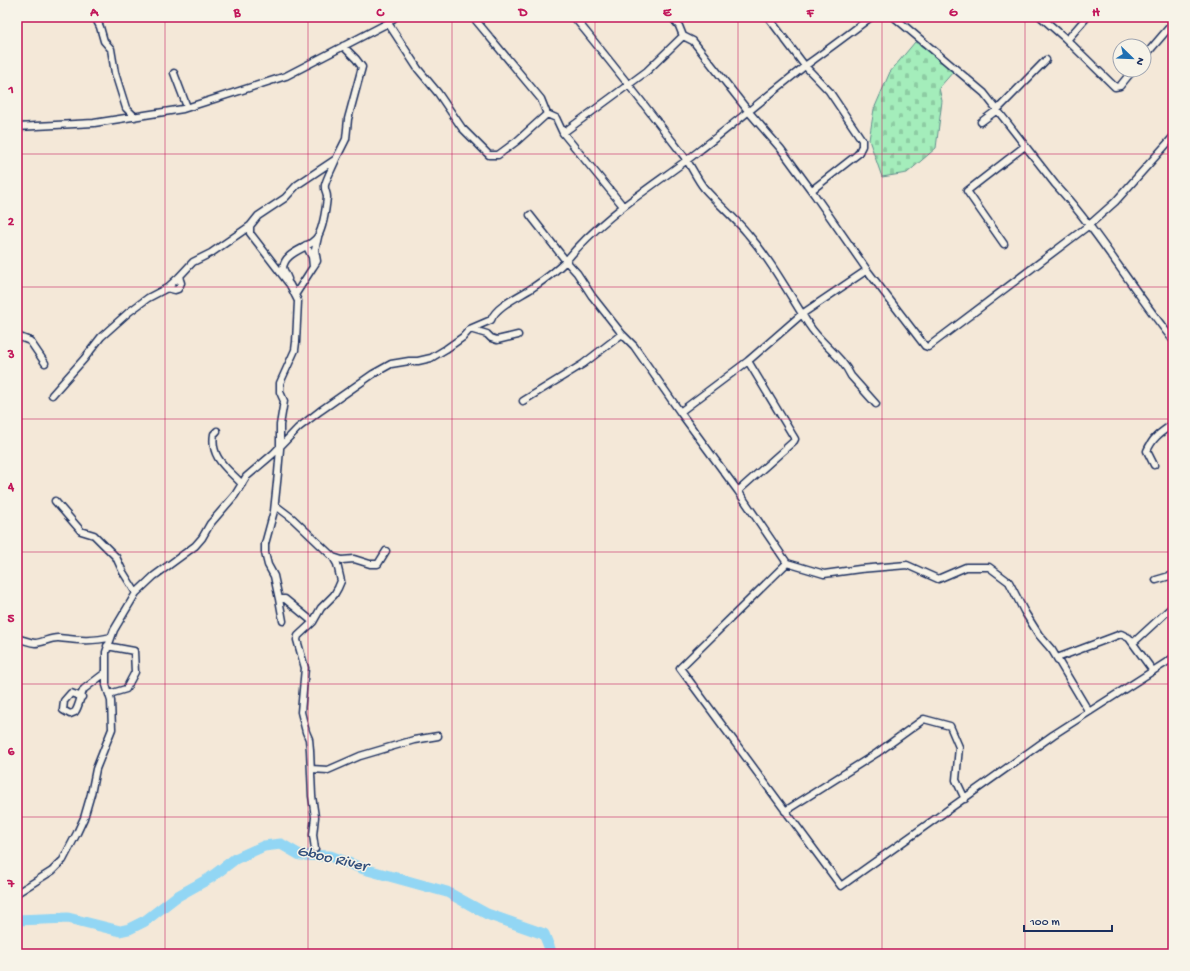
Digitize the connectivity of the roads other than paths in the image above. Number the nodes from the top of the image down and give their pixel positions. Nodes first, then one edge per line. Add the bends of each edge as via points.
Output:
1 (95, 17) edge
2 (395, 17) edge
3 (473, 17) edge
4 (574, 17) edge
5 (672, 17) edge
6 (768, 17) edge
7 (894, 17) edge
8 (1041, 17) edge
9 (1087, 17) edge
10 (868, 18) edge
11 (388, 23) junction
12 (1173, 23) edge
13 (683, 36) junction
14 (1067, 40) junction
15 (343, 46) junction
16 (1152, 48) edge
17 (1046, 60) dead end
18 (806, 66) junction
19 (174, 73) dead end
20 (1126, 78) edge
21 (629, 85) junction
22 (187, 107) junction
23 (997, 110) junction
24 (749, 112) junction
25 (547, 114) junction
26 (135, 117) junction
27 (982, 122) dead end
28 (17, 127) edge
29 (563, 133) junction
30 (1173, 137) edge
31 (1025, 146) junction
32 (336, 159) junction
33 (687, 160) junction
34 (812, 190) junction
35 (623, 206) junction
36 (530, 215) dead end
37 (250, 226) junction
38 (1088, 226) junction
39 (318, 236) junction
40 (1004, 244) dead end
41 (306, 245) junction
42 (566, 261) junction
43 (313, 267) junction
44 (867, 270) junction
45 (290, 286) junction
46 (295, 295) junction
47 (802, 314) junction
48 (470, 329) junction
49 (622, 334) junction
50 (518, 335) dead end
51 (17, 336) edge
52 (1173, 340) edge
53 (748, 361) junction
54 (45, 363) dead end
55 (52, 395) dead end
56 (523, 401) dead end
57 (876, 404) dead end
58 (680, 412) junction
59 (1173, 424) edge
60 (217, 431) dead end
61 (280, 446) junction
62 (1154, 466) dead end
63 (242, 484) junction
64 (738, 491) junction
65 (55, 501) dead end
66 (275, 505) junction
67 (386, 551) dead end
68 (333, 557) junction
69 (787, 563) junction
70 (1173, 575) edge
71 (1156, 580) dead end
72 (136, 593) junction
73 (279, 599) junction
74 (1173, 608) edge
75 (283, 621) dead end
76 (313, 622) junction
77 (111, 637) junction
78 (17, 639) edge
79 (1133, 643) junction
80 (107, 646) junction
81 (1057, 658) junction
82 (1173, 658) edge
83 (1153, 671) junction
84 (106, 673) junction
85 (109, 694) junction
86 (82, 697) dead end
87 (1089, 712) junction
88 (438, 736) dead end
89 (311, 769) junction
90 (965, 799) junction
91 (785, 810) junction
92 (315, 849) dead end
93 (17, 893) edge
94 (1173, 952) edge
95 (1171, 954) edge

1 - 26 street via 104,41 111,49 115,73 126,108
2 - 11 street
3 - 25 street via 541,99
4 - 21 street
5 - 13 street
6 - 18 street
7 - 23 street via 984,93
8 - 14 street
9 - 14 street
10 - 18 street
11 - 15 street
11 - 25 street via 462,128 489,155 498,156
12 - 16 street
13 - 21 street
13 - 24 street via 693,41
14 - 20 street via 1115,87 1120,86
15 - 22 street via 286,76
15 - 32 street via 362,67 348,119 346,139
17 - 23 street
18 - 24 street
18 - 34 street via 828,91 862,140 858,154
19 - 22 street
21 - 29 street
21 - 33 street
22 - 26 street
23 - 27 street
23 - 31 street
24 - 33 street
24 - 34 street
25 - 29 street via 556,118
26 - 28 street via 94,123
29 - 35 street
30 - 38 street via 1116,202
31 - 38 street
31 - 40 street via 967,191
32 - 37 street via 297,185 285,198 258,216
32 - 39 street via 325,184 325,212
33 - 35 street
33 - 47 street via 703,187 748,234 777,272
34 - 44 street
35 - 42 street via 578,246
36 - 42 street
37 - 45 street via 250,233
37 - 55 street via 211,253 193,262 167,288 138,305 101,337
38 - 44 street via 928,347
38 - 52 street
39 - 41 street
39 - 43 street via 315,250 317,261
41 - 43 street via 312,257
41 - 45 street via 284,263 283,268
42 - 48 street via 539,284 507,303 491,320
42 - 49 street
43 - 46 street
44 - 47 street
45 - 46 street
46 - 61 street via 298,301 295,350 280,383 284,401
47 - 53 street
47 - 57 street via 819,339
48 - 50 street via 498,340
48 - 61 street via 463,337 431,358 391,364 373,374 298,428
49 - 56 street via 583,364
49 - 58 street via 634,346
51 - 54 street via 30,341
53 - 58 street
53 - 64 street via 794,441
58 - 64 street
59 - 62 street via 1156,436 1146,451
60 - 63 street via 214,434 213,451
61 - 63 street via 246,477
61 - 66 street
63 - 72 street via 202,538
64 - 69 street
65 - 72 street via 81,531 94,536 116,557
66 - 68 street
66 - 73 street via 265,553
67 - 68 street via 378,564
68 - 76 street via 341,581 334,596 321,608
69 - 81 street via 824,574 907,565 938,579 966,567 989,567 1009,582 1038,635
69 - 91 street via 680,668
70 - 71 street
72 - 77 street
73 - 75 street
73 - 76 street via 285,599
74 - 79 street
76 - 89 street via 297,640 305,668 301,712 309,739
77 - 78 street via 86,641 58,638 33,643
77 - 80 street
79 - 81 street via 1121,634
79 - 83 street
80 - 84 street
80 - 85 street via 134,651 135,672 126,689
81 - 87 street
82 - 83 street
83 - 87 street
84 - 85 street
84 - 86 street via 84,689
85 - 93 street via 112,729 96,768 88,805 77,833 57,866
87 - 90 street
88 - 89 street via 414,740 360,756 328,770
89 - 92 street
90 - 91 street via 841,886
90 - 91 street via 956,780 959,747 950,726 924,719 877,753
94 - 95 street

